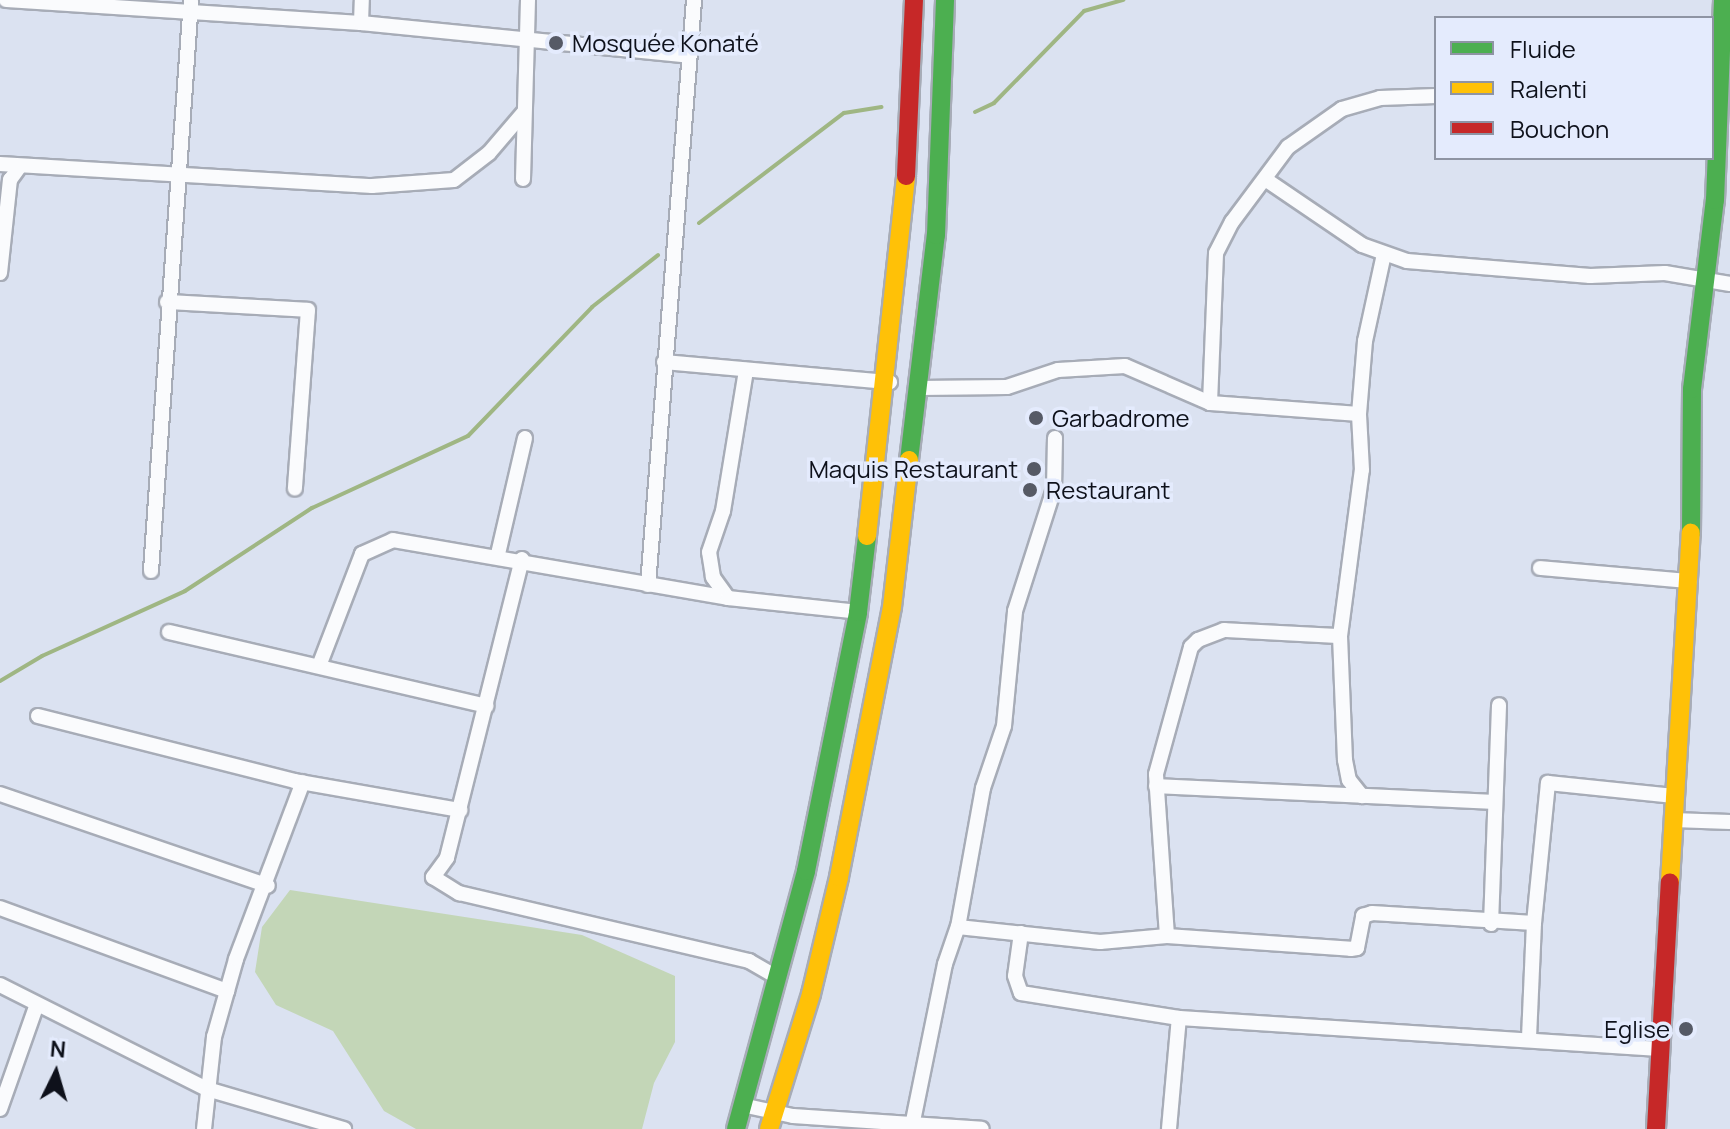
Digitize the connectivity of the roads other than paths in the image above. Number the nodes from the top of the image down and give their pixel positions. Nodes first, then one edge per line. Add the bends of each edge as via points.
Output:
1 (6, 0) edge
2 (362, 0) edge
3 (528, 0) edge
4 (694, 0) edge
5 (914, 0) edge
6 (945, 0) edge
7 (1723, 0) edge
8 (190, 7) edge
9 (361, 23) junction
10 (524, 40) junction
11 (689, 56) junction
12 (1434, 96) edge
13 (524, 112) junction
14 (1721, 119) edge
15 (0, 164) edge
16 (20, 166) junction
17 (177, 171) junction
18 (523, 179) dead end
19 (1265, 179) junction
20 (1384, 254) junction
21 (0, 273) edge
22 (1705, 282) junction
23 (1730, 284) edge
24 (167, 302) junction
25 (664, 362) junction
26 (746, 370) junction
27 (890, 382) junction
28 (920, 388) junction
29 (1210, 403) junction
30 (1359, 414) junction
31 (525, 438) dead end
32 (1055, 438) dead end
33 (295, 489) dead end
34 (498, 554) junction
35 (522, 559) junction
36 (1540, 568) dead end
37 (151, 571) dead end
38 (1689, 581) junction
39 (648, 585) junction
40 (728, 598) junction
41 (858, 612) junction
42 (169, 632) dead end
43 (1340, 636) junction
44 (319, 666) junction
45 (1499, 705) dead end
46 (487, 706) junction
47 (38, 716) dead end
48 (303, 782) junction
49 (1156, 786) junction
50 (0, 794) edge
51 (1362, 796) junction
52 (1674, 796) junction
53 (1494, 802) junction
54 (460, 810) junction
55 (1673, 820) junction
56 (1730, 822) edge
57 (268, 886) junction
58 (0, 908) edge
59 (1534, 923) junction
60 (1491, 924) junction
61 (958, 927) junction
62 (1021, 933) junction
63 (1167, 936) junction
64 (777, 977) junction
65 (0, 985) edge
66 (227, 991) junction
67 (37, 1004) junction
68 (1179, 1018) junction
69 (1529, 1039) junction
70 (1660, 1049) junction
71 (207, 1089) junction
72 (742, 1105) junction
73 (0, 1109) edge
74 (771, 1121) edge
75 (912, 1126) junction
76 (204, 1129) edge
77 (344, 1129) edge
78 (736, 1129) edge
79 (982, 1129) edge
80 (1169, 1129) edge
81 (1656, 1129) edge

1 - 8 street
2 - 9 street
3 - 10 street
4 - 11 street
5 - 27 main road via 904,232
6 - 28 main road via 936,235
7 - 14 main road
8 - 9 street
8 - 17 street
9 - 10 street
10 - 11 street
10 - 13 street
11 - 25 street
12 - 19 street via 1380,98 1342,109 1288,147
13 - 17 street via 489,153 454,180 372,186
13 - 18 street
14 - 22 main road
15 - 16 street
16 - 17 street
16 - 21 street via 10,180
17 - 24 street
19 - 20 street
19 - 29 street via 1216,253
20 - 22 street via 1441,266 1590,276 1665,273
20 - 30 street via 1365,341
22 - 23 street
22 - 38 main road via 1692,389
24 - 33 street via 308,310
24 - 37 street
25 - 26 street
25 - 39 street
26 - 27 street
26 - 40 street via 723,511 709,552 713,577
27 - 41 main road
28 - 29 street via 1007,387 1058,370 1125,366
28 - 74 main road via 892,607 859,782 811,994
29 - 30 street
30 - 43 street via 1362,470
31 - 34 street
32 - 61 street via 1054,489 1015,611 1004,726 983,788
34 - 35 street
34 - 44 street via 415,540 375,544 355,570
35 - 39 street
35 - 46 street
36 - 38 street
38 - 52 main road
39 - 40 street
40 - 41 street
41 - 64 main road via 806,871
42 - 44 street
43 - 49 street via 1224,630 1198,640 1191,647
43 - 51 street via 1345,760 1349,780
44 - 46 street
45 - 53 street
46 - 54 street
47 - 48 street
48 - 54 street
48 - 57 street
49 - 51 street
49 - 63 street
50 - 57 street
51 - 53 street
52 - 55 main road
52 - 59 street via 1548,783
53 - 60 street
54 - 64 street via 447,858 433,877 459,893 749,961
55 - 56 street
55 - 70 main road
57 - 66 street
58 - 66 street
59 - 60 street
59 - 69 street
60 - 63 street via 1372,913 1363,916 1357,948 1351,949
61 - 62 street
61 - 75 street via 945,964
62 - 63 street via 1100,942
62 - 68 street via 1015,976 1021,993
64 - 72 main road
65 - 67 street
66 - 71 street
67 - 71 street
67 - 73 street
68 - 69 street
68 - 80 street
69 - 70 street
70 - 81 main road
71 - 76 street
71 - 77 street
72 - 74 street
72 - 78 main road
74 - 75 street
75 - 79 street

